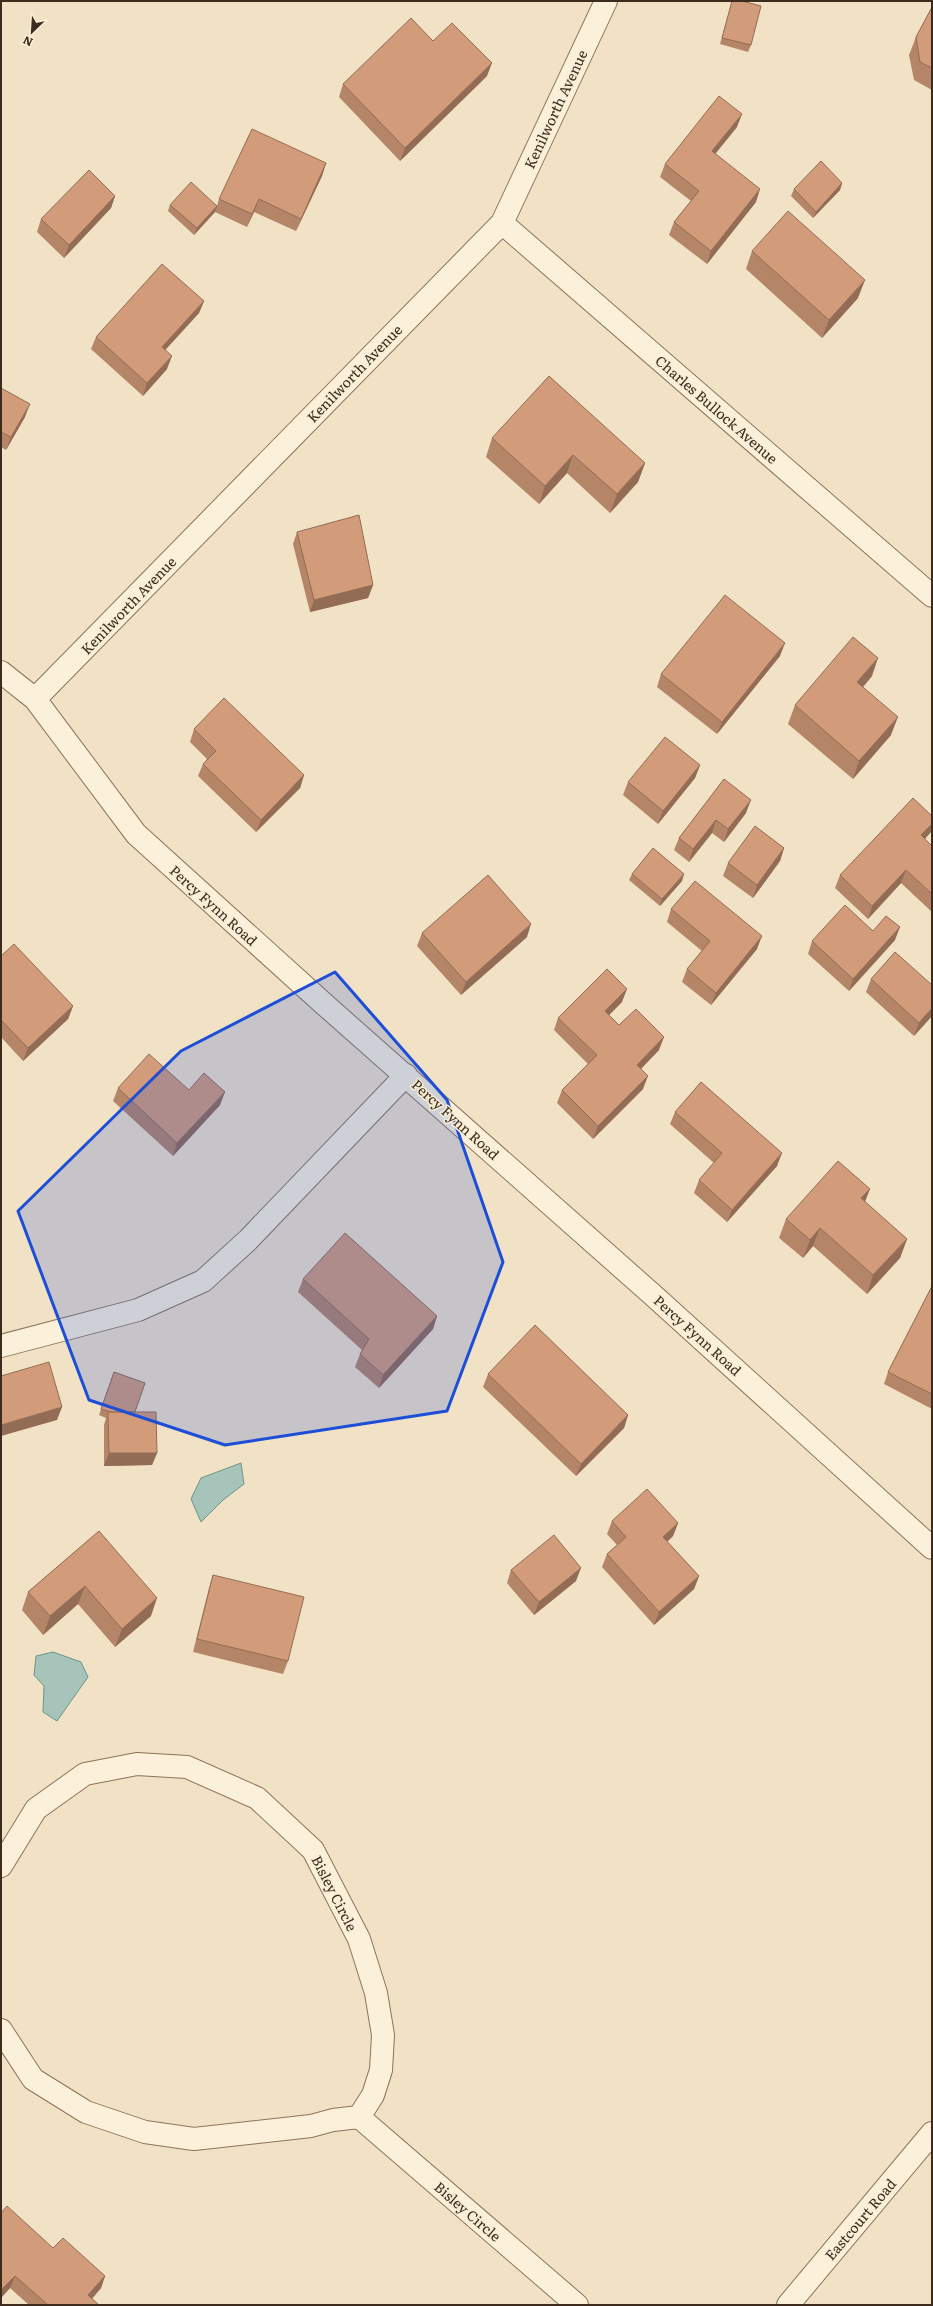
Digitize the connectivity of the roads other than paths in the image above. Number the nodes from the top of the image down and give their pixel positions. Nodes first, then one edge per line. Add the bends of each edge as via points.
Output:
1 (606, 1) edge
2 (502, 223) junction
3 (932, 596) edge
4 (1, 672) edge
5 (36, 699) junction
6 (406, 1075) junction
7 (1, 1346) edge
8 (932, 1548) edge
9 (1, 1866) edge
10 (1, 2030) edge
11 (359, 2117) junction
12 (932, 2133) edge
13 (577, 2305) edge
14 (788, 2305) edge

1 - 2 street, Kenilworth Avenue
2 - 3 street, Charles Bullock Avenue
2 - 5 street, Kenilworth Avenue
4 - 5 street, Percy Fynn Road
5 - 6 street, Percy Fynn Road via 136,834
6 - 7 street via 248,1240 203,1281 138,1310
6 - 8 street, Percy Fynn Road
9 - 11 street, Bisley Circle via 36,1809 85,1774 137,1764 187,1767 257,1798 313,1850 358,1939 376,1993 383,2035 381,2070 374,2095
10 - 11 street via 33,2079 86,2112 145,2132 194,2139 311,2126
11 - 13 street, Bisley Circle
12 - 14 street, Eastcourt Road

